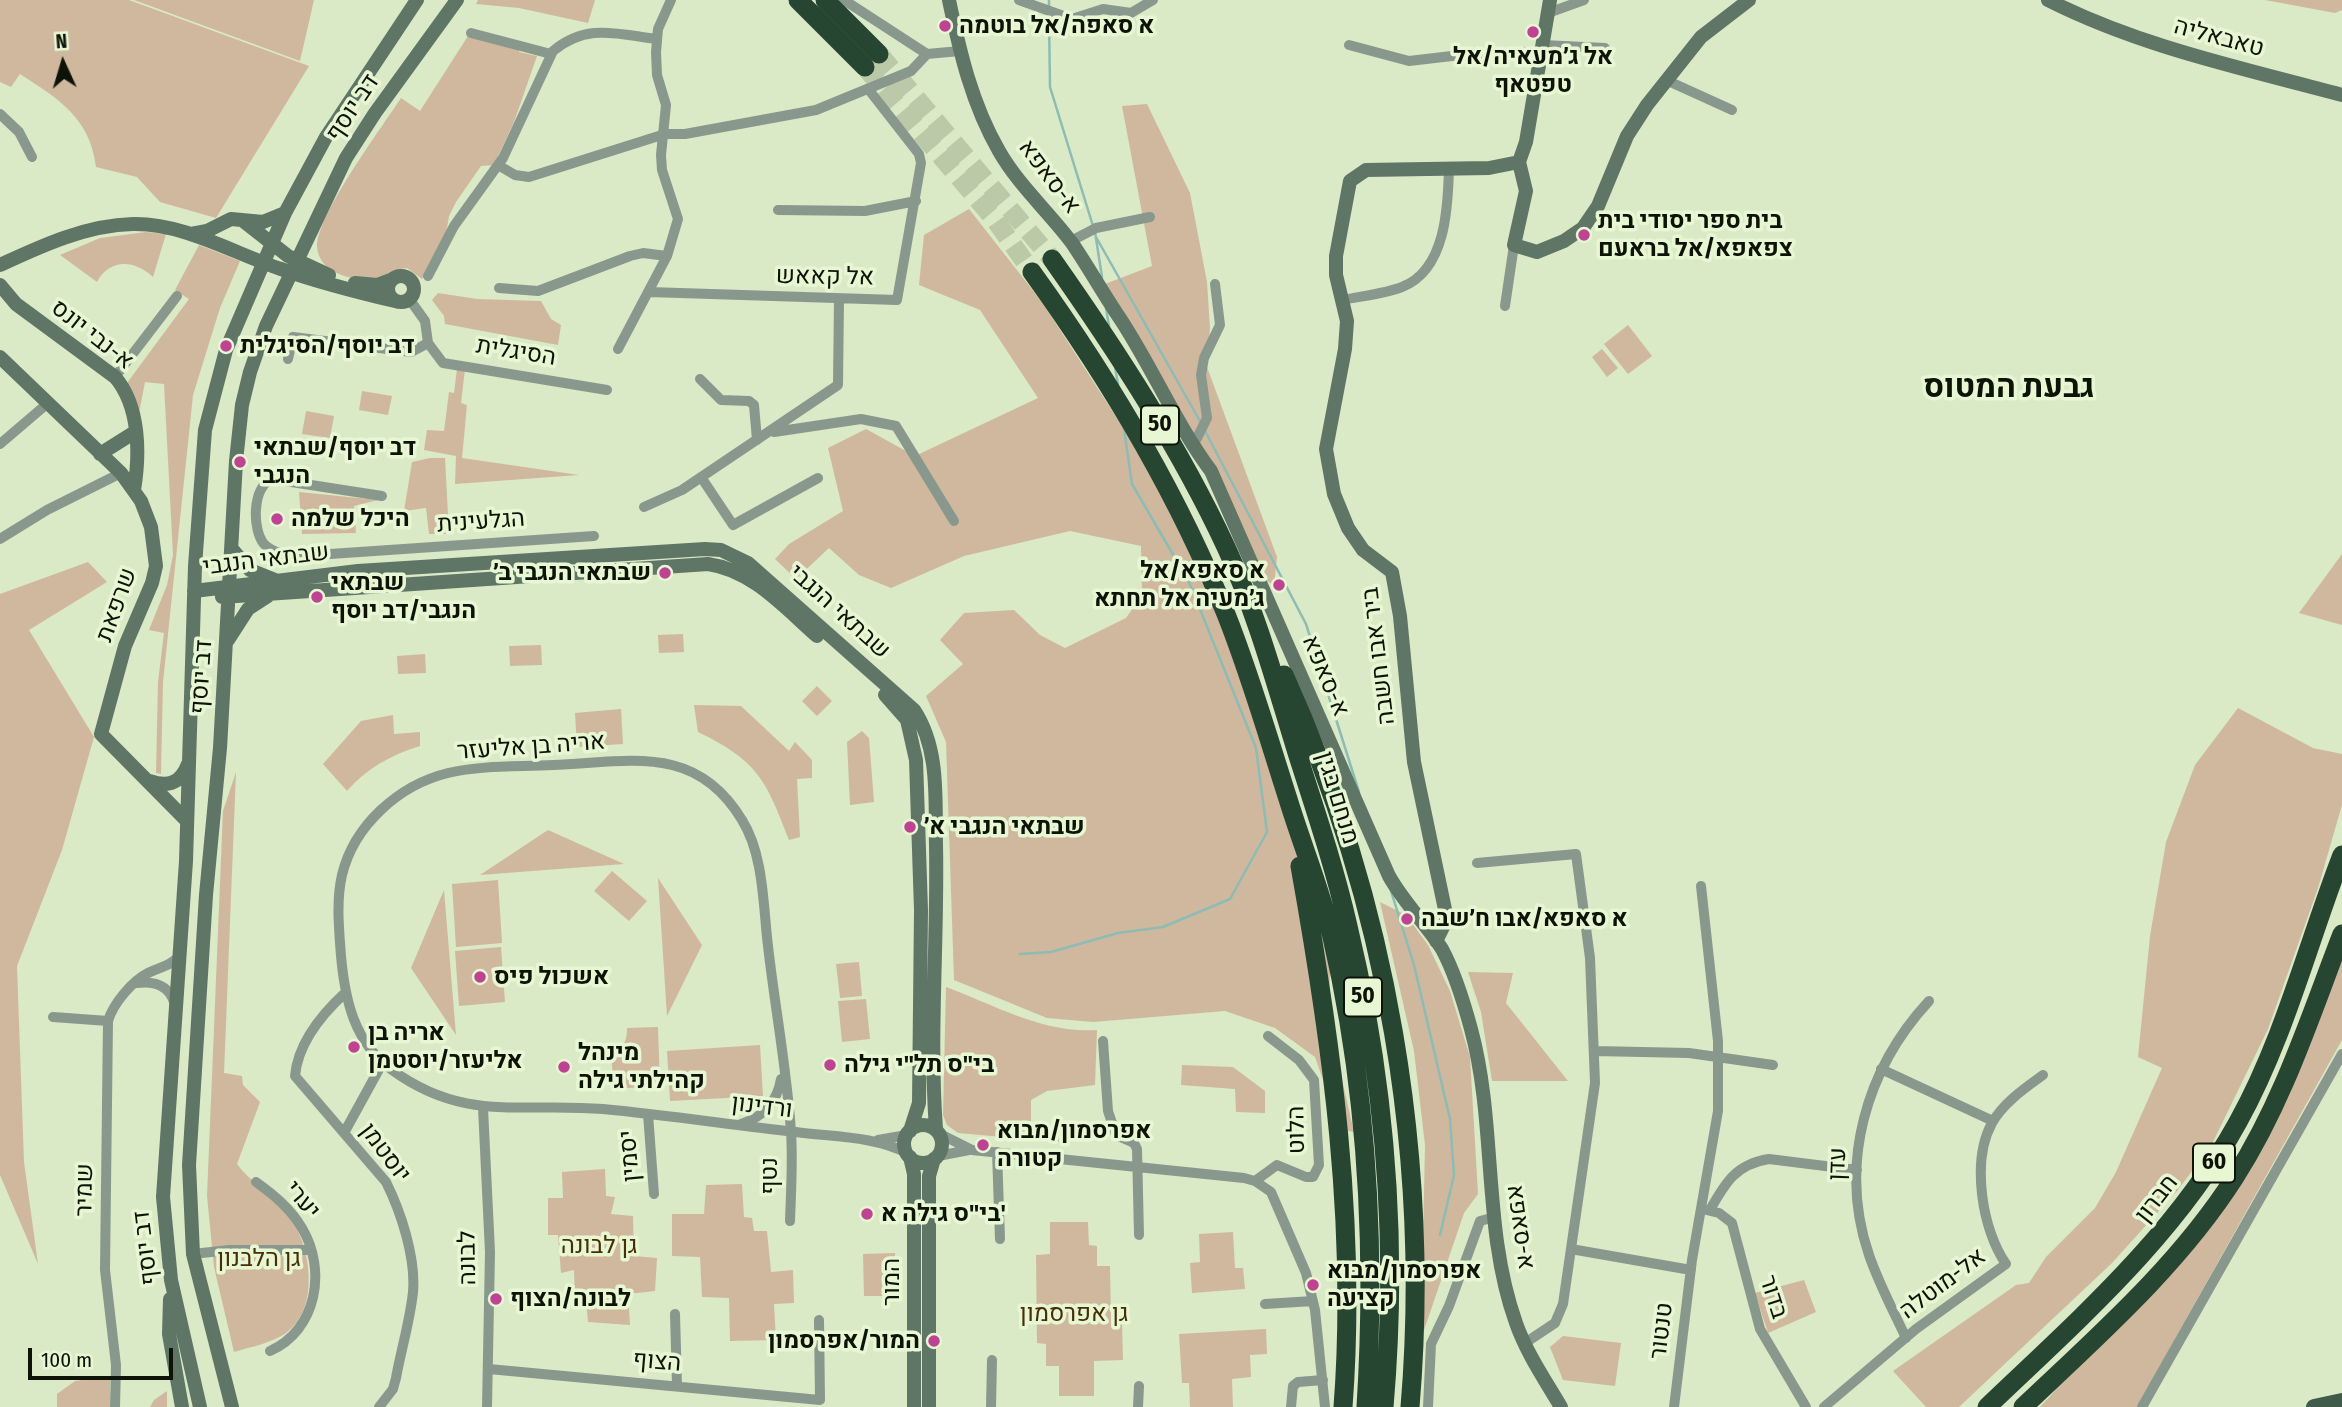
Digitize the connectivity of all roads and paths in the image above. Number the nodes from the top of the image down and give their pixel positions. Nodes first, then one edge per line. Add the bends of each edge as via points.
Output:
1 (417, 0) edge
2 (457, 0) edge
3 (671, 0) edge
4 (798, 0) edge
5 (825, 0) edge
6 (844, 0) edge
7 (949, 0) edge
8 (1020, 0) edge
9 (1153, 0) edge
10 (1584, 0) edge
11 (1749, 0) edge
12 (2048, 0) edge
13 (1549, 6) edge
14 (471, 33) dead end
15 (657, 39) junction
16 (1349, 45) dead end
17 (1605, 48) dead end
18 (1543, 49) junction
19 (960, 51) junction
20 (551, 54) junction
21 (927, 54) junction
22 (1666, 80) junction
23 (869, 90) junction
24 (2342, 95) edge
25 (1732, 110) dead end
26 (0, 114) edge
27 (665, 134) junction
28 (32, 157) dead end
29 (1519, 162) junction
30 (498, 164) junction
31 (1448, 168) junction
32 (916, 201) junction
33 (778, 210) dead end
34 (285, 213) junction
35 (1150, 217) dead end
36 (242, 220) junction
37 (222, 224) junction
38 (190, 234) junction
39 (306, 240) junction
40 (1070, 241) junction
41 (271, 243) junction
42 (1514, 245) junction
43 (222, 247) junction
44 (667, 256) junction
45 (1052, 260) tunnel mouth
46 (262, 262) junction
47 (0, 265) edge
48 (294, 267) junction
49 (1032, 272) tunnel mouth
50 (324, 274) junction
51 (428, 276) dead end
52 (393, 279) junction
53 (1215, 284) dead end
54 (0, 285) edge
55 (499, 288) dead end
56 (649, 292) junction
57 (177, 296) dead end
58 (839, 299) junction
59 (1343, 300) junction
60 (402, 301) junction
61 (1505, 306) dead end
62 (428, 343) junction
63 (618, 349) dead end
64 (0, 357) edge
65 (288, 359) dead end
66 (115, 377) junction
67 (700, 379) dead end
68 (607, 390) dead end
69 (48, 403) junction
70 (135, 432) junction
71 (768, 433) junction
72 (757, 440) junction
73 (0, 444) edge
74 (1193, 446) junction
75 (100, 454) junction
76 (121, 473) junction
77 (701, 477) junction
78 (818, 478) dead end
79 (134, 490) junction
80 (382, 496) dead end
81 (643, 507) dead end
82 (954, 521) dead end
83 (594, 536) dead end
84 (0, 539) edge
85 (232, 549) junction
86 (369, 551) junction
87 (371, 570) junction
88 (294, 580) junction
89 (372, 586) junction
90 (194, 591) junction
91 (229, 592) junction
92 (268, 595) junction
93 (1250, 601) junction
94 (226, 644) junction
95 (189, 762) junction
96 (149, 781) junction
97 (1288, 800) junction
98 (187, 821) junction
99 (2342, 855) edge
100 (1478, 863) dead end
101 (1702, 886) dead end
102 (2342, 934) edge
103 (1436, 941) junction
104 (2338, 954) edge
105 (178, 957) junction
106 (136, 983) junction
107 (346, 992) junction
108 (1929, 1001) dead end
109 (175, 1006) junction
110 (53, 1017) dead end
111 (108, 1021) junction
112 (1268, 1036) dead end
113 (1103, 1041) dead end
114 (1594, 1051) junction
115 (2342, 1054) edge
116 (1718, 1058) junction
117 (383, 1062) junction
118 (1773, 1065) dead end
119 (1881, 1069) junction
120 (783, 1070) junction
121 (2043, 1075) dead end
122 (483, 1108) junction
123 (648, 1114) junction
124 (1993, 1121) junction
125 (738, 1125) junction
126 (791, 1132) junction
127 (938, 1132) junction
128 (344, 1133) junction
129 (908, 1133) junction
130 (869, 1140) junction
131 (972, 1150) junction
132 (998, 1152) junction
133 (909, 1155) junction
134 (936, 1158) junction
135 (1137, 1167) junction
136 (1857, 1170) junction
137 (1255, 1181) junction
138 (256, 1182) dead end
139 (654, 1194) dead end
140 (1706, 1210) junction
141 (1495, 1217) junction
142 (790, 1221) dead end
143 (1139, 1235) dead end
144 (1000, 1240) dead end
145 (1572, 1249) junction
146 (310, 1250) junction
147 (193, 1254) junction
148 (1692, 1265) junction
149 (171, 1280) junction
150 (1313, 1301) junction
151 (1265, 1304) dead end
152 (675, 1314) dead end
153 (819, 1320) dead end
154 (1906, 1338) junction
155 (1525, 1343) junction
156 (270, 1351) dead end
157 (992, 1360) dead end
158 (489, 1369) junction
159 (1323, 1380) junction
160 (677, 1385) junction
161 (1139, 1386) dead end
162 (2342, 1401) edge
163 (116, 1407) edge
164 (182, 1407) edge
165 (200, 1407) edge
166 (232, 1407) edge
167 (379, 1407) edge
168 (487, 1407) edge
169 (914, 1407) edge
170 (929, 1407) edge
171 (992, 1407) edge
172 (1138, 1407) edge
173 (1291, 1407) edge
174 (1325, 1407) edge
175 (1343, 1407) edge
176 (1366, 1407) edge
177 (1384, 1407) edge
178 (1410, 1407) edge
179 (1427, 1407) edge
180 (1561, 1407) edge
181 (1674, 1407) edge
182 (1806, 1407) edge
183 (1824, 1407) edge
184 (1987, 1407) edge
185 (2023, 1407) edge
186 (2142, 1407) edge
187 (2314, 1407) edge

1 - 34 street, דב יוסף via 326,136
2 - 39 street, דב יוסף via 374,113
3 - 15 street
4 - 5 highway via 872,60
6 - 21 street
7 - 19 street, א-סאפא
8 - 9 street via 1072,19 1103,9 1131,13
10 - 13 street
11 - 22 street via 1701,37
12 - 24 street, טאבאליה via 2183,54
13 - 18 street
14 - 20 street
15 - 20 street via 591,32 566,40
15 - 27 street
16 - 18 street via 1409,61
17 - 18 street
18 - 29 street via 1527,142
19 - 21 street
19 - 40 street, א-סאפא via 975,100 1000,153
20 - 30 street
21 - 23 street via 911,71
22 - 25 street
22 - 42 street via 1635,122 1598,206 1583,228 1537,252
23 - 27 street via 816,110
23 - 32 street, אל קאאש via 919,154
26 - 28 street via 19,132
27 - 30 street via 529,177 515,175
27 - 44 street via 662,170 678,219
29 - 31 street, ביר אבו חשבה
29 - 42 street via 1526,191
30 - 51 street via 453,226
31 - 59 street via 1445,227 1428,263 1404,286
31 - 59 street, ביר אבו חשבה via 1366,170 1350,181 1336,256
32 - 33 street via 865,211
32 - 58 street, אל קאאש via 897,300
34 - 36 street via 263,222
34 - 41 street, דב יוסף
35 - 40 street via 1096,228
36 - 37 street
36 - 41 street
37 - 38 street
37 - 43 street
38 - 43 street
38 - 47 street via 156,225 111,226 79,233
39 - 48 street, דב יוסף
39 - 50 street
40 - 74 street, א-סאפא
41 - 46 street, דב יוסף
41 - 48 street
42 - 61 street
43 - 46 street
44 - 55 street via 630,256 538,292
44 - 56 street
45 - 93 highway, מנחם בגין / 50 via 1152,411
46 - 48 street
46 - 90 street, דב יוסף via 226,350 205,430
48 - 50 street
48 - 60 street
48 - 85 street, דב יוסף via 262,338 242,405
49 - 97 highway, מנחם בגין / 50 via 1111,388 1199,552 1245,666
50 - 52 street via 368,285
52 - 60 street via 388,289
52 - 60 street via 404,276 413,282 415,292
53 - 74 street via 1220,325 1204,358 1201,375 1207,418
54 - 66 street, א-נבי יונס via 16,304
56 - 58 street, אל קאאש
56 - 63 street
57 - 66 street
58 - 71 street via 838,385
59 - 103 street, ביר אבו חשבה via 1345,349 1326,449 1334,494 1348,528 1363,550 1392,572 1414,762 1447,919
60 - 62 street via 425,321
62 - 65 street via 411,352 293,337
62 - 68 street, הסיגלית via 443,363
64 - 69 street, שרפאת
66 - 70 street, א-נבי יונס via 129,398
67 - 72 street via 721,400 754,405
69 - 73 street
69 - 75 street, שרפאת
70 - 75 street
70 - 79 street, א-נבי יונס
71 - 72 street
71 - 82 street via 861,419 896,426
72 - 77 street
74 - 103 street, א-סאפא via 1235,520 1389,876
75 - 76 street, שרפאת
76 - 79 street, שרפאת
76 - 84 street
77 - 78 street via 733,525
77 - 81 street
79 - 96 street, שרפאת via 151,527 156,566 125,646 101,734
80 - 86 street, הגלעינית via 272,479 259,491 259,534 277,552 301,556
83 - 86 street, הגלעינית
85 - 88 street via 256,574
85 - 91 street, דב יוסף
86 - 87 street
87 - 88 street, שבתאי הנגבי
87 - 89 street
87 - 127 street, שבתאי הנגבי via 721,550 765,577 914,710 930,743 935,803
88 - 91 street, שבתאי הנגבי
89 - 92 street, שבתאי הנגבי
89 - 129 street, שבתאי הנגבי via 719,565 750,578 894,703 907,720 913,740 919,803 919,1103
90 - 91 street, שבתאי הנגבי
90 - 95 street, דב יוסף
91 - 92 street, שבתאי הנגבי
91 - 94 street, דב יוסף
92 - 94 street via 243,615
93 - 177 highway, מנחם בגין / 50 via 1336,875 1371,1042 1390,1223
93 - 178 highway via 1330,789 1385,988 1399,1064 1413,1213
94 - 147 street, דב יוסף via 189,1165
95 - 96 street via 175,782
95 - 98 street, דב יוסף
96 - 98 street, שרפאת
97 - 175 highway via 1323,1005 1341,1150 1348,1331
97 - 176 highway, מנחם בגין / 50 via 1331,935 1359,1083 1371,1223
98 - 105 street, דב יוסף
99 - 184 highway, חברון / 60 via 2264,1065 2239,1121 2207,1173 2134,1265
100 - 114 street via 1576,854 1590,958
101 - 116 street, טנטור
102 - 104 highway, חברון / 60
103 - 141 street, א-סאפא via 1461,996 1478,1057
104 - 185 highway, חברון / 60 via 2271,1112 2234,1178 2137,1297
105 - 106 street
105 - 109 street, דב יוסף
106 - 109 street via 162,985
106 - 111 street via 117,1002
107 - 117 street, אריה בן אליעזר via 361,1036
107 - 120 street, אריה בן אליעזר via 339,933 342,875 366,825 398,797 434,777 464,770 629,762 679,765 699,774 722,795 749,836 760,876
107 - 128 street, יוסטמן via 319,1019 295,1076
108 - 119 street, עדן via 1903,1031
109 - 149 street, דב יוסף via 163,1197
110 - 111 street
111 - 163 street, שמיר via 105,1270
112 - 137 street, הלוט via 1299,1060 1314,1080 1319,1165 1313,1177 1277,1165
113 - 135 street via 1109,1119 1116,1135 1134,1143
114 - 116 street
114 - 145 street via 1591,1125
115 - 186 street
116 - 118 street
116 - 140 street, טנטור via 1718,1111
117 - 122 street, אריה בן אליעזר via 433,1093
117 - 128 street
119 - 124 street
119 - 136 street, עדן via 1864,1113
120 - 125 street via 770,1105 761,1116
120 - 126 street, אריה בן אליעזר
121 - 124 street
122 - 123 street, ורדינון
122 - 158 street, לבונה via 490,1252
123 - 125 street, ורדינון
123 - 139 street, יסמין
124 - 154 street, אל-מוטלה via 1984,1153 1983,1195 1986,1223 2006,1264
125 - 126 street, ורדינון
126 - 130 street, ורדינון
126 - 142 street, נטף
127 - 129 street via 920,1125
127 - 131 street
127 - 134 street via 942,1145
128 - 167 street, יוסטמן via 386,1182 411,1260 413,1293 396,1378
129 - 130 street, ורדינון
129 - 133 street via 904,1144
130 - 133 street, ורדינון
131 - 132 street
131 - 134 street
132 - 135 street
132 - 144 street
133 - 134 street via 919,1162
133 - 169 street, המור via 914,1174
134 - 170 street, המור via 929,1176
135 - 137 street
135 - 143 street
136 - 140 street via 1756,1161 1738,1170
136 - 154 street, עדן via 1868,1252
137 - 150 street via 1271,1192 1280,1207
138 - 146 street, יערי via 291,1213
140 - 148 street, טנטור
140 - 182 street, בדור via 1726,1216 1732,1223 1760,1329
141 - 155 street, א-סאפא via 1504,1278
141 - 179 street via 1480,1221 1431,1344
145 - 148 street
145 - 155 street via 1560,1313 1548,1329
146 - 147 street, יערי
146 - 156 street, יערי via 314,1282 309,1312 295,1336
147 - 166 street, דב יוסף
148 - 181 street, טנטור
149 - 164 street via 169,1334
149 - 165 street, דב יוסף
150 - 151 street
150 - 159 street
152 - 160 street
153 - 160 street, הצוף via 820,1400
154 - 183 street, אל-מוטלה
155 - 180 street, א-סאפא
157 - 171 street
158 - 160 street, הצוף
158 - 168 street, לבונה
159 - 173 street via 1293,1386
159 - 174 street
161 - 172 street
162 - 187 main road

